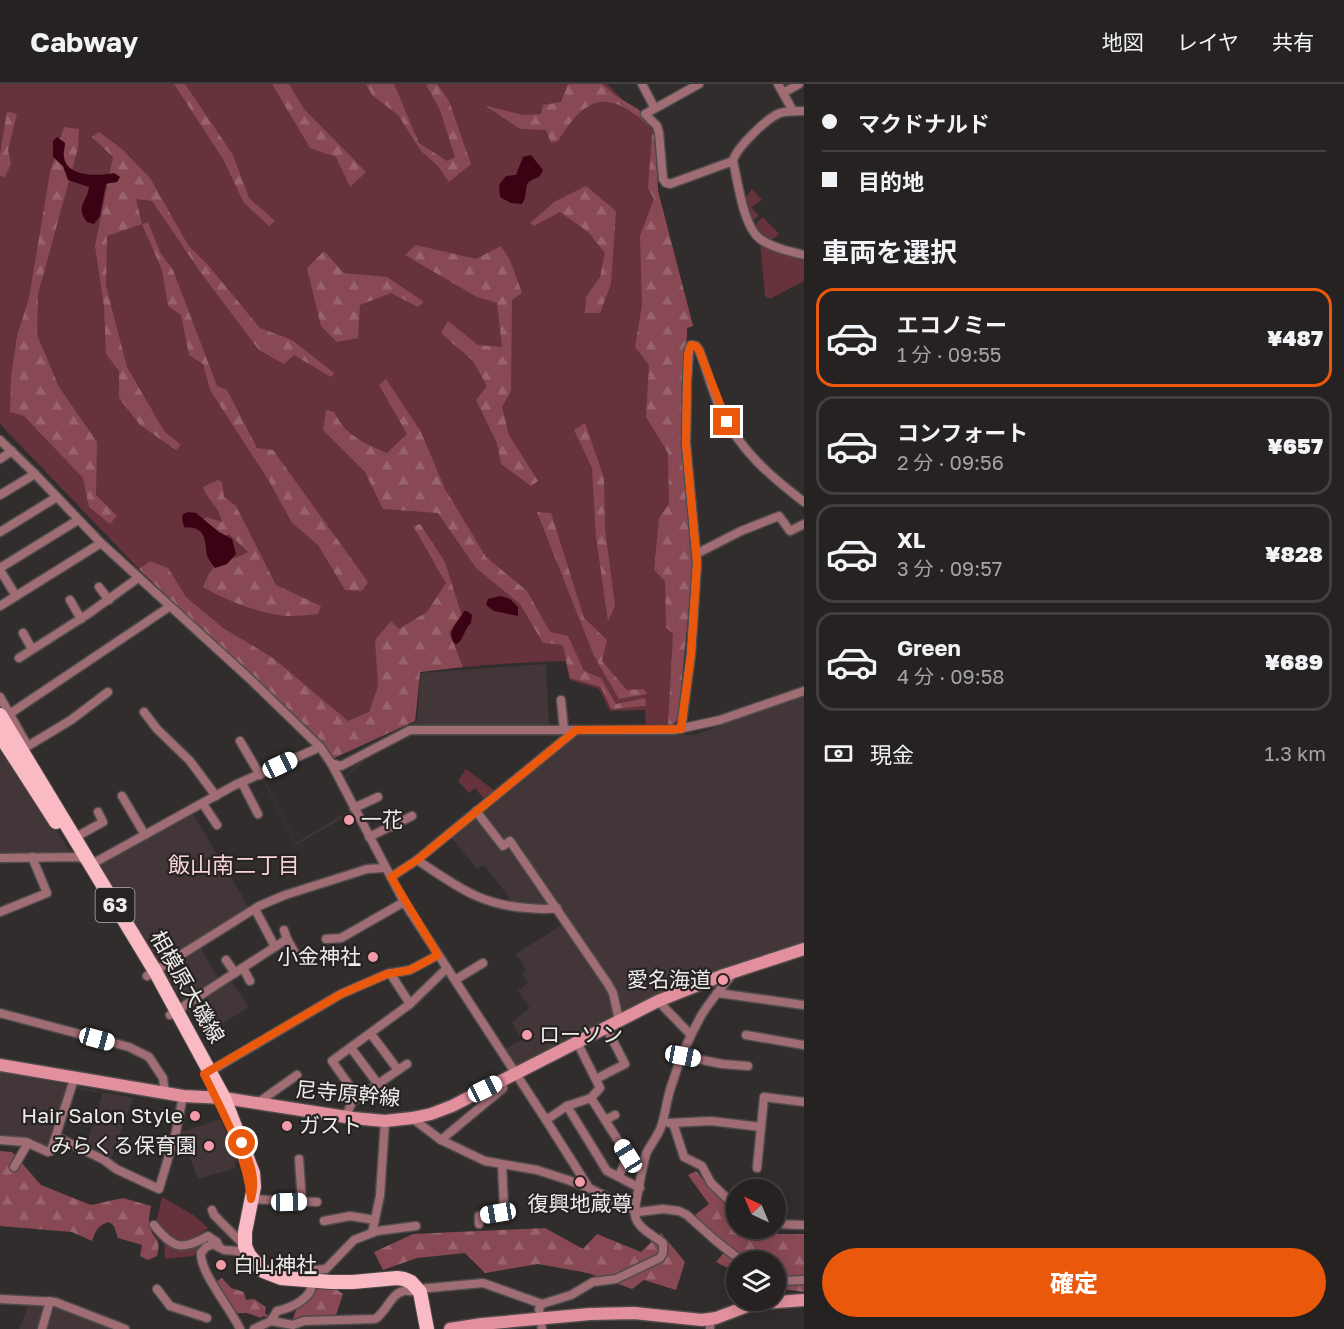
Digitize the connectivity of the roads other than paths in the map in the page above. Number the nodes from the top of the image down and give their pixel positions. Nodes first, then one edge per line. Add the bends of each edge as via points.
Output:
1 (642, 84) edge
2 (676, 84) edge
3 (699, 84) edge
4 (778, 84) edge
5 (799, 84) edge
6 (681, 93) junction
7 (783, 93) junction
8 (654, 107) junction
9 (793, 111) junction
10 (804, 111) edge
11 (733, 161) junction
12 (804, 255) edge
13 (0, 440) edge
14 (12, 452) junction
15 (0, 459) edge
16 (35, 474) junction
17 (0, 495) edge
18 (57, 497) junction
19 (804, 502) edge
20 (78, 520) junction
21 (804, 524) edge
22 (0, 532) edge
23 (101, 543) junction
24 (696, 554) junction
25 (0, 569) edge
26 (138, 578) junction
27 (99, 587) dead end
28 (16, 596) junction
29 (70, 600) dead end
30 (109, 600) junction
31 (0, 606) edge
32 (169, 607) junction
33 (81, 619) junction
34 (23, 633) dead end
35 (32, 649) junction
36 (19, 658) dead end
37 (804, 691) edge
38 (103, 694) dead end
39 (0, 698) edge
40 (561, 700) dead end
41 (4, 716) edge
42 (146, 717) dead end
43 (681, 729) junction
44 (564, 730) junction
45 (576, 730) junction
46 (0, 735) edge
47 (239, 743) dead end
48 (320, 747) junction
49 (21, 750) junction
50 (331, 763) junction
51 (260, 775) junction
52 (242, 783) junction
53 (123, 796) dead end
54 (216, 796) junction
55 (378, 797) dead end
56 (203, 804) junction
57 (354, 808) junction
58 (254, 811) dead end
59 (476, 811) junction
60 (98, 812) dead end
61 (406, 817) dead end
62 (103, 822) junction
63 (217, 825) dead end
64 (108, 831) dead end
65 (145, 835) junction
66 (76, 837) junction
67 (369, 837) junction
68 (32, 857) junction
69 (79, 857) junction
70 (0, 858) edge
71 (417, 860) junction
72 (92, 864) junction
73 (384, 868) junction
74 (391, 877) junction
75 (404, 902) junction
76 (557, 908) junction
77 (255, 909) junction
78 (0, 912) edge
79 (284, 930) dead end
80 (287, 939) junction
81 (327, 940) dead end
82 (275, 947) junction
83 (804, 949) edge
84 (295, 953) dead end
85 (438, 955) junction
86 (226, 960) dead end
87 (479, 963) dead end
88 (243, 968) junction
89 (447, 968) junction
90 (734, 972) junction
91 (235, 973) junction
92 (390, 973) junction
93 (151, 974) junction
94 (455, 980) junction
95 (250, 981) dead end
96 (718, 993) junction
97 (658, 1001) junction
98 (410, 1004) junction
99 (804, 1005) edge
100 (173, 1012) junction
101 (0, 1013) edge
102 (619, 1020) junction
103 (606, 1027) junction
104 (371, 1034) junction
105 (691, 1035) junction
106 (746, 1035) dead end
107 (577, 1042) junction
108 (800, 1043) edge
109 (351, 1048) junction
110 (683, 1056) junction
111 (745, 1063) dead end
112 (407, 1064) dead end
113 (0, 1065) edge
114 (398, 1070) junction
115 (207, 1073) junction
116 (516, 1074) junction
117 (297, 1075) dead end
118 (74, 1079) junction
119 (596, 1079) junction
120 (501, 1081) junction
121 (378, 1084) junction
122 (165, 1093) junction
123 (183, 1096) junction
124 (220, 1098) junction
125 (358, 1098) junction
126 (591, 1098) junction
127 (804, 1102) edge
128 (256, 1104) junction
129 (567, 1106) junction
130 (615, 1115) dead end
131 (346, 1116) junction
132 (412, 1118) junction
133 (385, 1120) junction
134 (546, 1120) junction
135 (605, 1120) junction
136 (663, 1123) junction
137 (674, 1123) junction
138 (761, 1127) junction
139 (57, 1137) junction
140 (0, 1140) edge
141 (441, 1140) junction
142 (28, 1143) junction
143 (299, 1159) dead end
144 (501, 1164) junction
145 (759, 1165) dead end
146 (14, 1167) dead end
147 (619, 1176) junction
148 (589, 1188) junction
149 (640, 1188) junction
150 (726, 1198) edge
151 (251, 1199) junction
152 (302, 1202) junction
153 (317, 1202) dead end
154 (635, 1211) junction
155 (212, 1214) dead end
156 (375, 1220) junction
157 (328, 1222) dead end
158 (479, 1224) dead end
159 (786, 1224) edge
160 (804, 1224) edge
161 (154, 1225) dead end
162 (416, 1226) dead end
163 (372, 1233) junction
164 (245, 1246) junction
165 (219, 1247) junction
166 (729, 1251) edge
167 (256, 1265) junction
168 (295, 1279) junction
169 (804, 1280) edge
170 (312, 1281) junction
171 (786, 1281) edge
172 (157, 1289) dead end
173 (419, 1291) junction
174 (0, 1299) edge
175 (804, 1300) edge
176 (50, 1301) junction
177 (542, 1304) junction
178 (207, 1318) dead end
179 (271, 1321) junction
180 (541, 1324) edge
181 (710, 1324) edge
182 (42, 1329) edge
183 (125, 1329) edge
184 (240, 1329) edge
185 (254, 1329) edge
186 (427, 1329) edge
187 (450, 1329) edge

1 - 8 street
2 - 6 street
3 - 6 street
4 - 7 street
5 - 7 street
6 - 8 street
7 - 9 street
8 - 11 street via 645,114 657,126 666,183
9 - 10 street
9 - 11 street via 772,117 740,147
11 - 12 street via 754,232 779,248
13 - 14 street
14 - 15 street
14 - 16 street
16 - 17 street
16 - 18 street
18 - 20 street
18 - 22 street
19 - 24 street via 765,471 738,440 721,410 699,350 691,345 686,444
20 - 23 street
20 - 25 street
21 - 24 street via 790,531 779,516
23 - 26 street
23 - 28 street
24 - 43 street via 691,654
25 - 28 street
26 - 30 street
26 - 32 street
27 - 30 street
28 - 31 street
29 - 33 street
30 - 33 street
32 - 41 street
32 - 48 street
33 - 35 street
34 - 35 street
35 - 36 street
37 - 43 street
38 - 49 street
39 - 41 street
40 - 44 street
41 - 49 main road, 相模原大磯線 / 63
42 - 54 street via 189,761
43 - 45 street
44 - 45 street
44 - 50 street via 410,730 341,766
45 - 59 street
46 - 49 main road, 相模原大磯線 / 63
47 - 51 street
48 - 50 street
48 - 51 street
49 - 66 main road, 相模原大磯線 / 63
49 - 69 main road, 相模原大磯線 / 63
50 - 57 street
51 - 52 street
52 - 54 street
52 - 58 street
53 - 65 street
54 - 56 street
55 - 57 street
56 - 63 street
56 - 65 street
57 - 67 street
59 - 71 street
59 - 76 street via 503,846 510,841
60 - 62 street
61 - 67 street
62 - 64 street
62 - 66 street
65 - 72 street
66 - 72 main road, 相模原大磯線 / 63
67 - 73 street
68 - 69 street
68 - 70 street
68 - 78 street via 47,893
69 - 72 street
69 - 93 main road, 相模原大磯線 / 63
71 - 74 street
71 - 76 street via 489,903
72 - 93 main road, 相模原大磯線 / 63
73 - 74 street
73 - 77 street via 367,869 306,888
74 - 75 street
75 - 81 street via 340,938
75 - 85 street
76 - 102 street via 613,993
77 - 82 street
77 - 93 street
79 - 80 street
80 - 82 street
80 - 84 street
82 - 88 street
83 - 90 street, 尼寺原幹線
85 - 89 street
85 - 92 street via 410,970
86 - 91 street
87 - 94 street
88 - 91 street
88 - 95 street
89 - 94 street
89 - 98 street
90 - 96 street
90 - 97 street, 尼寺原幹線
91 - 100 street
92 - 98 street
92 - 115 street via 341,994
93 - 100 main road, 相模原大磯線 / 63
94 - 116 street
96 - 99 street
96 - 105 street
97 - 102 street, 尼寺原幹線
97 - 105 street
98 - 104 street
100 - 115 main road, 相模原大磯線 / 63
101 - 122 street via 129,1047 149,1057 163,1078
102 - 103 street, 尼寺原幹線
103 - 107 street, 尼寺原幹線
103 - 119 street via 625,1064
104 - 109 street
104 - 114 street
105 - 110 street
106 - 108 street
107 - 116 street, 尼寺原幹線
107 - 119 street
109 - 121 street
109 - 125 street via 332,1061
110 - 111 street
110 - 136 street
112 - 114 street
113 - 118 street, 尼寺原幹線
114 - 121 street
115 - 124 main road, 相模原大磯線 / 63
116 - 120 street, 尼寺原幹線
116 - 134 street
117 - 128 street
118 - 122 street, 尼寺原幹線
118 - 139 street
119 - 126 street via 600,1088
120 - 132 street, 尼寺原幹線 via 452,1106
120 - 141 street via 501,1090
121 - 125 street
122 - 123 street, 尼寺原幹線
123 - 124 street, 尼寺原幹線
123 - 139 street via 159,1189
124 - 128 street, 尼寺原幹線
124 - 151 main road, 相模原大磯線 / 63 via 239,1145
125 - 131 street
126 - 129 street
126 - 135 street
127 - 138 street via 764,1096
128 - 131 street, 尼寺原幹線
129 - 134 street
129 - 147 street via 607,1171
130 - 135 street
131 - 133 street, 尼寺原幹線
132 - 133 street, 尼寺原幹線
132 - 141 street
133 - 156 street
134 - 148 street
135 - 147 street via 628,1156
136 - 137 street
136 - 149 street via 646,1153
137 - 138 street via 711,1121
137 - 150 street via 684,1157 704,1163 711,1184
138 - 145 street
139 - 142 street via 48,1152
140 - 142 street
141 - 144 street via 485,1161
142 - 146 street
143 - 152 street
144 - 148 street via 537,1170
144 - 158 street via 504,1208 479,1216
147 - 149 street
148 - 154 street
149 - 154 street
151 - 152 street
151 - 164 main road, 相模原大磯線 / 63
152 - 153 street
154 - 166 street via 679,1211
154 - 177 street via 637,1221 663,1243 660,1258 616,1279 593,1282
155 - 164 street
156 - 157 street via 350,1216
156 - 163 street
159 - 160 street
161 - 165 street via 163,1237 182,1247 208,1236
162 - 163 street
163 - 168 street via 354,1240 326,1269 305,1271
164 - 167 main road
165 - 167 street via 238,1251 249,1270
165 - 184 street via 206,1247 200,1257
167 - 168 main road via 270,1274
168 - 170 main road
169 - 171 street
170 - 173 main road via 397,1278 411,1282
170 - 179 street via 307,1295 288,1309 277,1311
172 - 178 street via 170,1306
173 - 177 street via 483,1282
173 - 179 street via 404,1291 396,1296 375,1319 304,1321 293,1325
173 - 186 main road
174 - 176 street
175 - 181 street via 753,1304
176 - 182 street
176 - 183 street
177 - 180 street
179 - 185 street
180 - 181 street via 591,1314 634,1313
180 - 187 street via 482,1324

